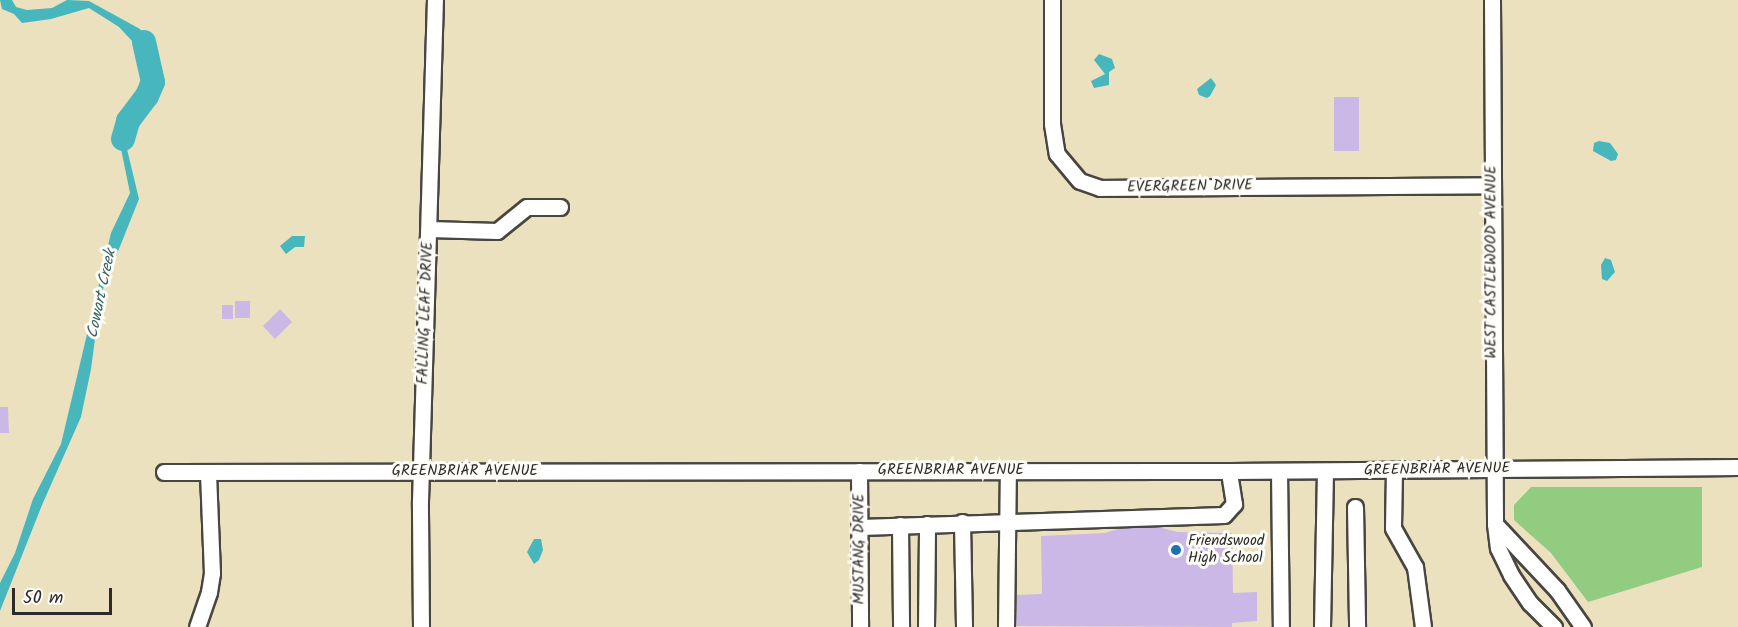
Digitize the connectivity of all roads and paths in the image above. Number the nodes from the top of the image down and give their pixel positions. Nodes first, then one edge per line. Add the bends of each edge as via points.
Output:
1 (435, 0) edge
2 (1052, 0) edge
3 (1492, 0) edge
4 (1492, 185) junction
5 (560, 207) dead end
6 (429, 229) junction
7 (1738, 467) edge
8 (1493, 469) junction
9 (1394, 470) junction
10 (860, 471) junction
11 (1008, 471) junction
12 (1229, 471) junction
13 (1279, 471) junction
14 (1325, 471) junction
15 (164, 472) dead end
16 (208, 472) junction
17 (421, 472) junction
18 (1355, 507) dead end
19 (1008, 520) junction
20 (962, 522) junction
21 (927, 524) junction
22 (1494, 524) junction
23 (900, 525) junction
24 (860, 527) junction
25 (197, 627) edge
26 (421, 627) edge
27 (860, 627) edge
28 (901, 627) edge
29 (926, 627) edge
30 (964, 627) edge
31 (1006, 627) edge
32 (1281, 627) edge
33 (1322, 627) edge
34 (1357, 627) edge
35 (1423, 627) edge
36 (1554, 627) edge
37 (1583, 627) edge

1 - 6 street, FALLING LEAF DRIVE
2 - 4 street, EVERGREEN DRIVE via 1052,124 1057,154 1080,181 1100,188
3 - 4 street, WEST CASTLEWOOD AVENUE
4 - 8 street, WEST CASTLEWOOD AVENUE
5 - 6 street via 527,207 497,231
6 - 17 street, FALLING LEAF DRIVE
7 - 8 street, GREENBRIAR AVENUE
8 - 9 street, GREENBRIAR AVENUE
8 - 22 street, WEST CASTLEWOOD AVENUE
9 - 14 street, GREENBRIAR AVENUE
9 - 35 street via 1393,528 1415,567
10 - 11 street, GREENBRIAR AVENUE
10 - 17 street, GREENBRIAR AVENUE
10 - 24 street, MUSTANG DRIVE
11 - 12 street, GREENBRIAR AVENUE
11 - 19 street
12 - 13 street, GREENBRIAR AVENUE
12 - 19 street via 1234,504 1224,515
13 - 14 street, GREENBRIAR AVENUE
13 - 32 street
14 - 33 street
15 - 16 street, GREENBRIAR AVENUE
16 - 17 street, GREENBRIAR AVENUE
16 - 25 street via 213,573
17 - 26 street, FALLING LEAF DRIVE
18 - 34 street
19 - 20 street
19 - 31 street
20 - 21 street
20 - 30 street
21 - 23 street
21 - 29 street
22 - 36 street, WEST CASTLEWOOD AVENUE via 1498,548 1511,575 1530,603
22 - 37 street via 1557,590
23 - 24 street
23 - 28 street
24 - 27 street, MUSTANG DRIVE

